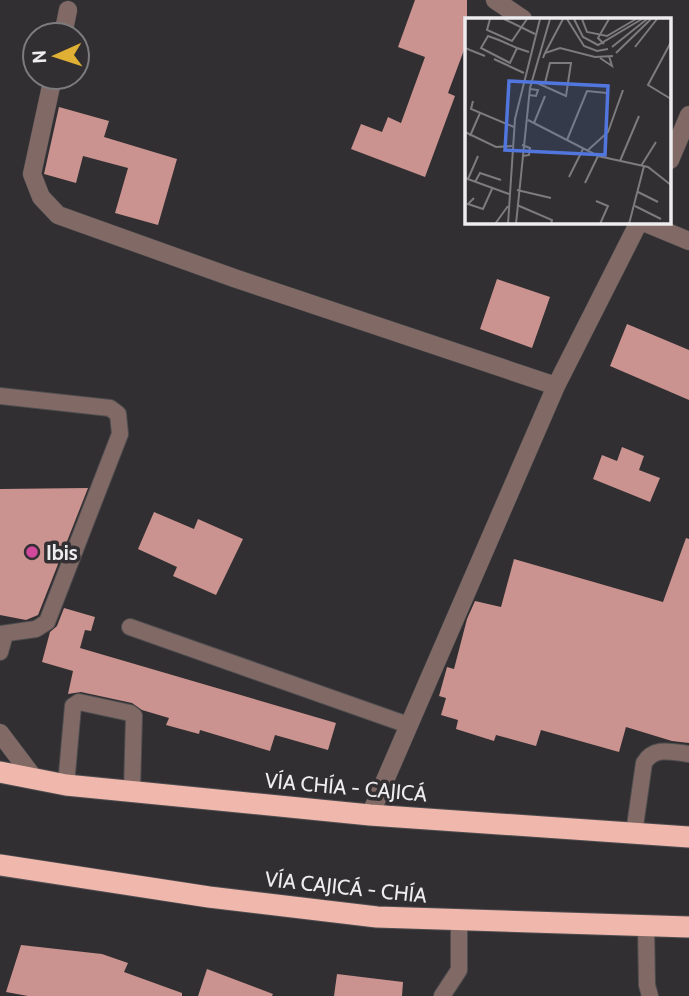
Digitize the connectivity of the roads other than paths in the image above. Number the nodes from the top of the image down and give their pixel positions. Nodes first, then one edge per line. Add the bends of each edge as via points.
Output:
1 (495, 0) edge
2 (68, 10) dead end
3 (522, 18) edge
4 (66, 21) edge
5 (50, 91) edge
6 (689, 115) edge
7 (672, 155) edge
8 (640, 224) edge
9 (646, 224) edge
10 (689, 241) edge
11 (556, 386) junction
12 (0, 396) edge
13 (130, 627) dead end
14 (3, 634) edge
15 (0, 652) edge
16 (408, 725) junction
17 (0, 733) edge
18 (689, 754) edge
19 (0, 772) edge
20 (34, 778) junction
21 (66, 785) junction
22 (132, 791) junction
23 (370, 815) junction
24 (634, 833) junction
25 (689, 837) edge
26 (0, 865) edge
27 (459, 921) junction
28 (646, 926) junction
29 (689, 927) edge
30 (442, 996) edge
31 (650, 996) edge

1 - 3 street
2 - 4 street
5 - 11 street via 32,174 41,197 58,215
6 - 7 street
8 - 11 street
9 - 10 street
11 - 16 street
12 - 14 lane via 110,408 118,414 120,434 47,622 36,629
13 - 16 lane
14 - 15 lane
16 - 23 street
17 - 20 street
18 - 24 lane via 659,751 648,757
19 - 20 highway, VÍA CHÍA - CAJICÁ
20 - 21 highway, VÍA CHÍA - CAJICÁ
21 - 22 highway, VÍA CHÍA - CAJICÁ
21 - 22 lane via 74,706 79,702 134,716
22 - 23 highway, VÍA CHÍA - CAJICÁ
23 - 24 highway, VÍA CHÍA - CAJICÁ
24 - 25 highway, VÍA CHÍA - CAJICÁ
26 - 27 highway, VÍA CAJICÁ - CHÍA via 209,897 377,917
27 - 28 highway, VÍA CAJICÁ - CHÍA
27 - 30 lane via 459,970
28 - 29 highway, VÍA CAJICÁ - CHÍA
28 - 31 lane

